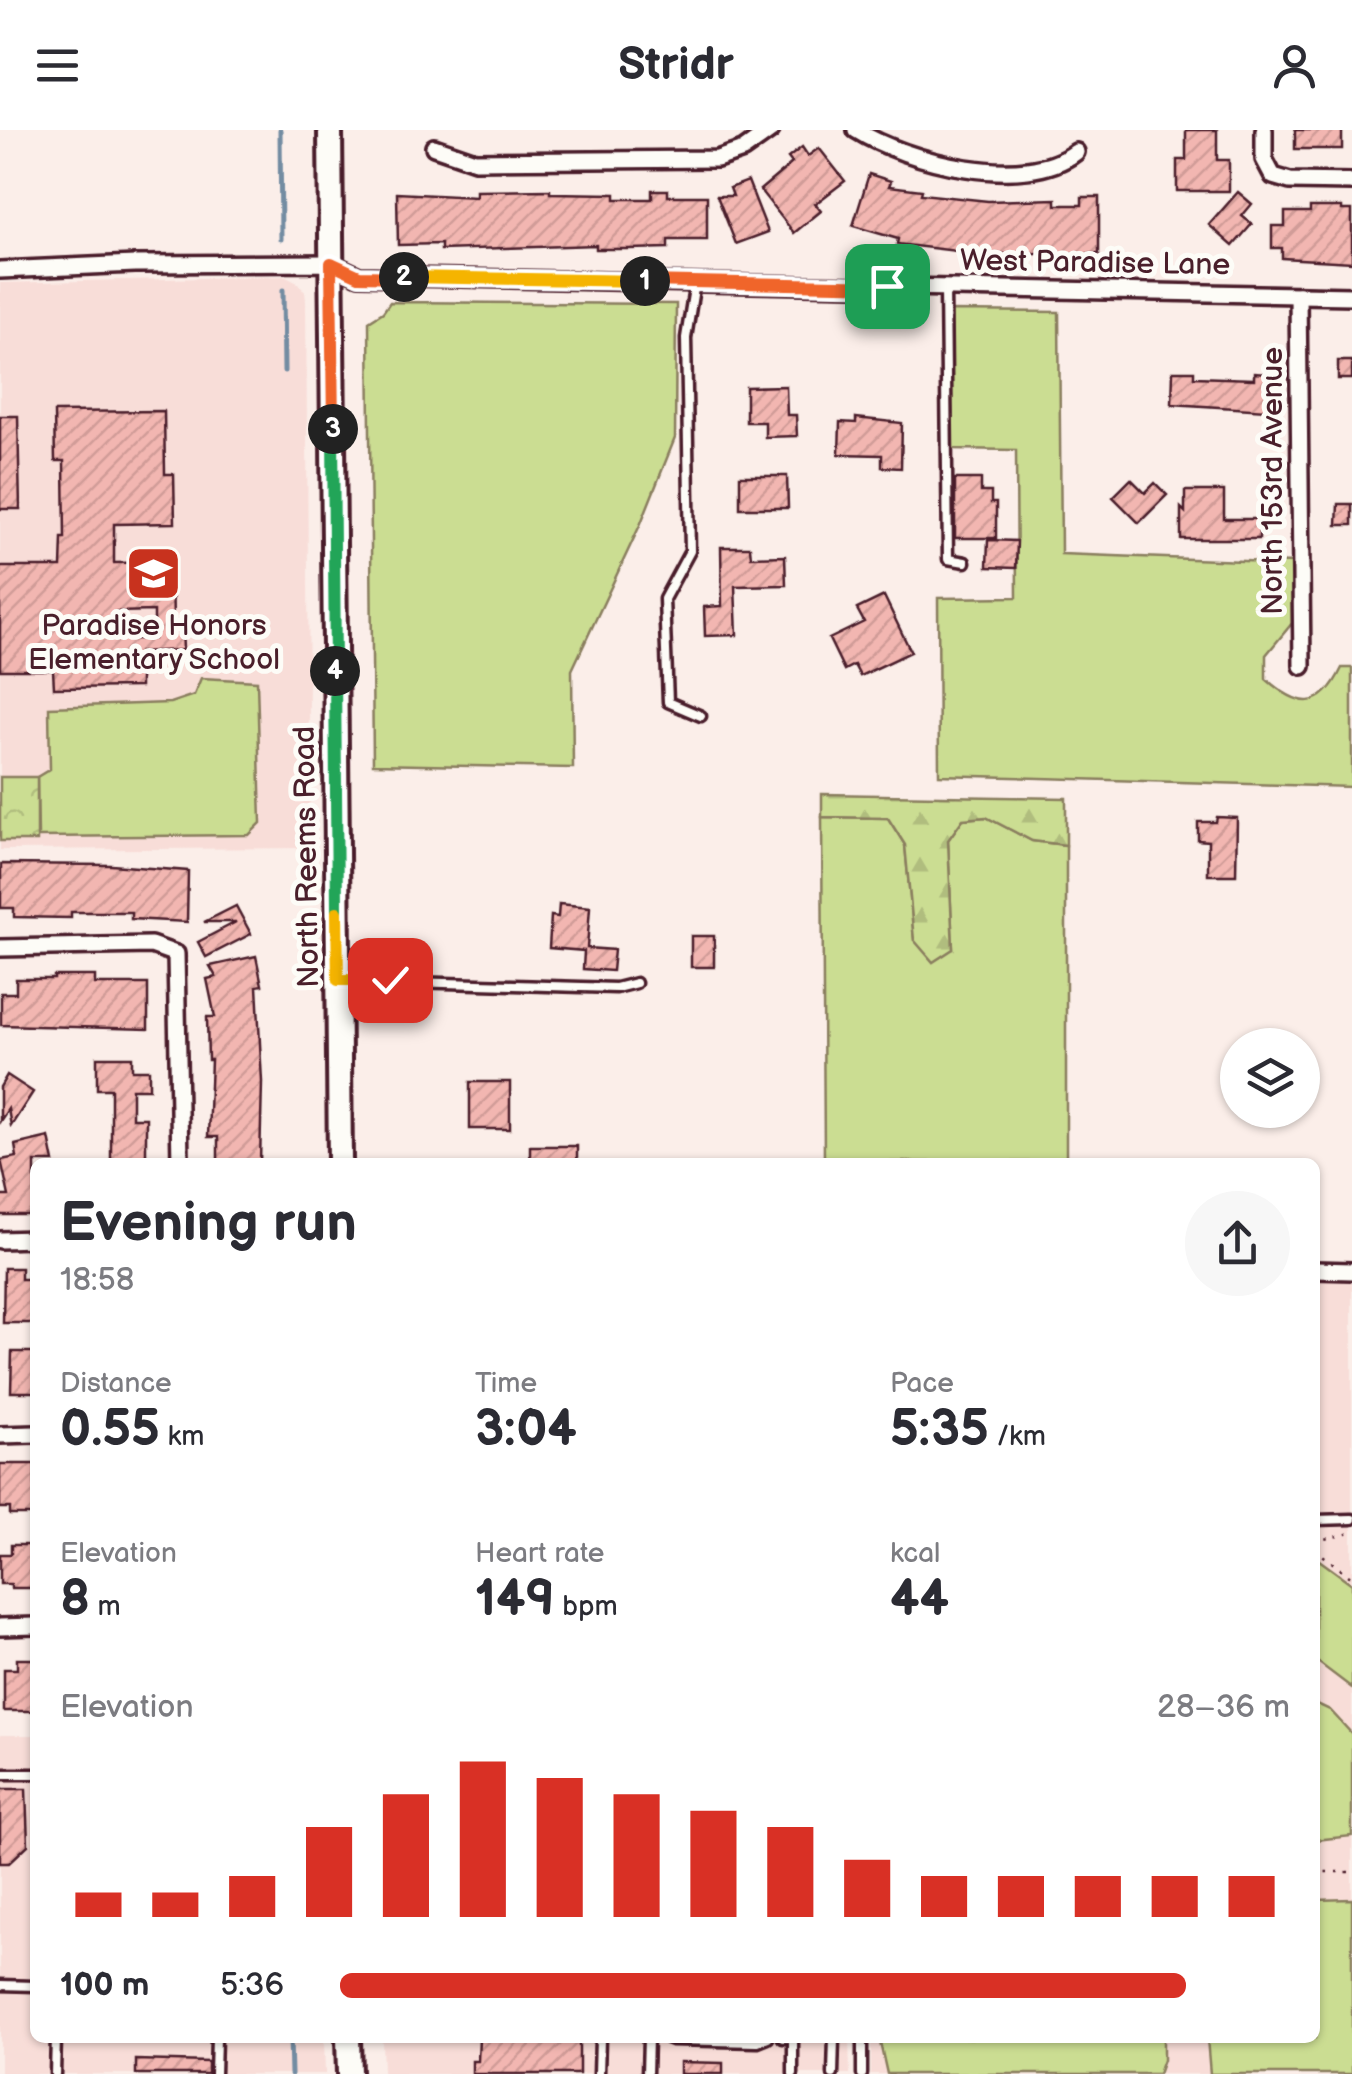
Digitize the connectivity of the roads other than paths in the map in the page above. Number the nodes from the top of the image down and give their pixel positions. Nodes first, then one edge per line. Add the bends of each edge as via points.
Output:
1 (330, 130) edge
2 (772, 130) edge
3 (856, 130) edge
4 (1264, 130) edge
5 (434, 146) dead end
6 (1076, 152) dead end
7 (1352, 182) edge
8 (331, 263) junction
9 (0, 270) edge
10 (695, 282) junction
11 (945, 288) junction
12 (1298, 295) junction
13 (1352, 296) edge
14 (965, 562) dead end
15 (1302, 666) dead end
16 (701, 716) dead end
17 (0, 948) edge
18 (338, 980) junction
19 (636, 983) dead end
20 (180, 1158) edge
21 (340, 1158) edge
22 (0, 1240) edge
23 (30, 1240) edge
24 (1320, 1270) edge
25 (1352, 1271) edge
26 (30, 1434) edge
27 (0, 1435) edge
28 (1352, 1519) edge
29 (1320, 1520) edge
30 (30, 1626) edge
31 (0, 1627) edge
32 (0, 1774) edge
33 (30, 1774) edge
34 (0, 1986) edge
35 (30, 1986) edge
36 (56, 2043) edge
37 (216, 2043) edge
38 (348, 2043) edge
39 (600, 2043) edge
40 (648, 2043) edge
41 (793, 2043) edge
42 (834, 2043) edge
43 (862, 2043) edge
44 (56, 2074) edge
45 (216, 2074) edge
46 (349, 2074) edge
47 (599, 2074) edge
48 (647, 2074) edge
49 (793, 2074) edge
50 (833, 2074) edge
51 (862, 2074) edge

1 - 8 main road, North Reems Road
2 - 5 street via 717,159 474,161
3 - 6 street via 915,156 992,171 1044,169
4 - 7 street via 1264,158 1273,176
8 - 9 street, West Paradise Lane
8 - 10 street, West Paradise Lane via 359,276
8 - 18 main road, North Reems Road
10 - 11 street, West Paradise Lane
10 - 16 lane via 686,338 690,552 664,599 668,702
11 - 12 street, West Paradise Lane
11 - 14 lane via 948,559
12 - 13 street, West Paradise Lane
12 - 15 street, North 153rd Avenue
17 - 20 street via 151,945 176,954
18 - 19 lane via 616,988
18 - 21 main road, North Reems Road
22 - 23 street
24 - 25 street
26 - 27 street
28 - 29 lane
30 - 31 street
32 - 33 lane
34 - 35 lane
36 - 44 lane
37 - 45 lane
38 - 46 main road
39 - 47 lane
40 - 48 lane
41 - 49 lane
42 - 50 lane
43 - 51 lane

